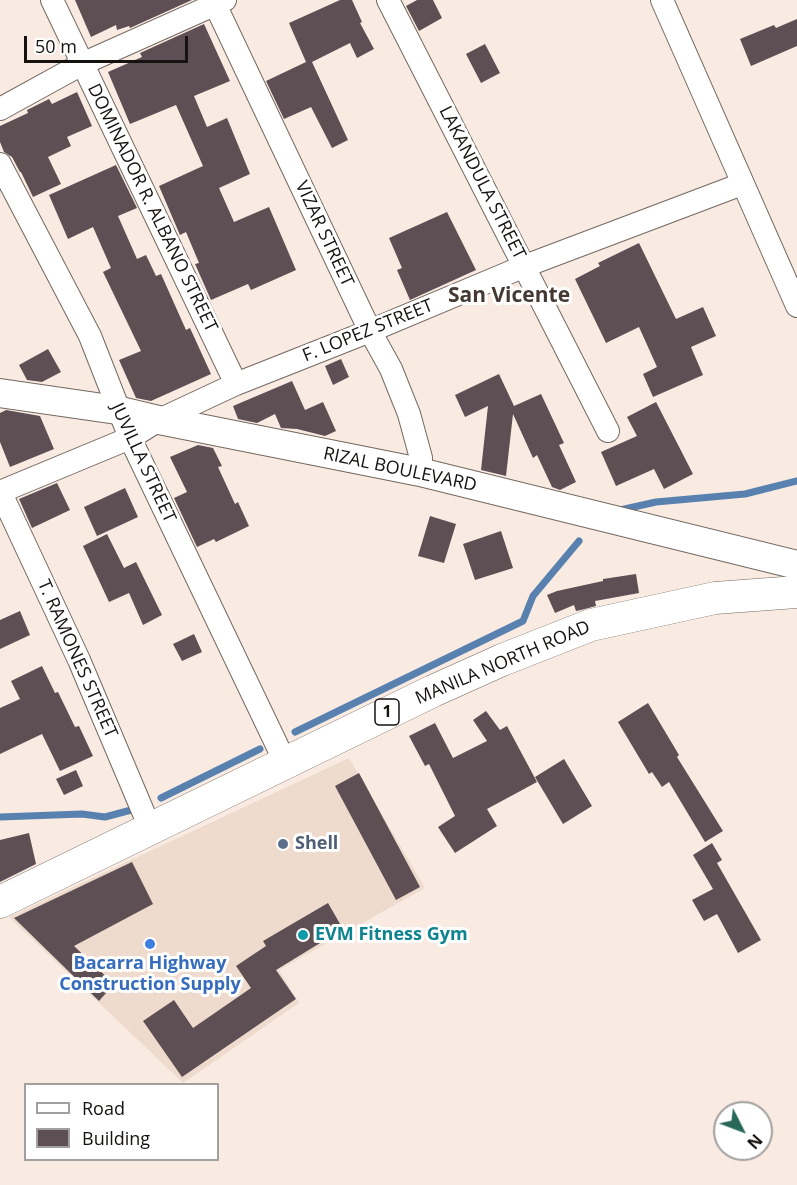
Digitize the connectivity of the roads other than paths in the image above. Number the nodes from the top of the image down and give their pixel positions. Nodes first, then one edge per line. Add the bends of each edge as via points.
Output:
1 (52, 0) edge
2 (388, 0) edge
3 (662, 0) edge
4 (218, 1) edge
5 (82, 64) junction
6 (0, 109) edge
7 (0, 164) edge
8 (742, 184) junction
9 (525, 266) junction
10 (797, 306) edge
11 (370, 331) junction
12 (237, 384) junction
13 (0, 393) edge
14 (117, 410) junction
15 (159, 420) junction
16 (608, 431) dead end
17 (130, 438) junction
18 (420, 472) junction
19 (0, 492) edge
20 (797, 565) edge
21 (797, 592) edge
22 (285, 762) junction
23 (150, 828) junction
24 (0, 902) edge

1 - 5 street, DOMINADOR R. ALBANO STREET
2 - 9 street, LAKANDULA STREET
3 - 8 street
4 - 5 street
4 - 11 street, VIZAR STREET
5 - 6 street
5 - 12 street, DOMINADOR R. ALBANO STREET
7 - 14 street, JUVILLA STREET via 90,336
8 - 9 street, F. LOPEZ STREET
8 - 10 street
9 - 11 street, F. LOPEZ STREET
9 - 16 street, LAKANDULA STREET
11 - 12 street, F. LOPEZ STREET
11 - 18 street, VIZAR STREET via 409,414 421,458
12 - 15 street, F. LOPEZ STREET
13 - 14 main road, RIZAL BOULEVARD
14 - 15 main road, RIZAL BOULEVARD
14 - 17 street, JUVILLA STREET
15 - 17 street, F. LOPEZ STREET
15 - 18 main road, RIZAL BOULEVARD
17 - 19 street, F. LOPEZ STREET
17 - 22 street, JUVILLA STREET
18 - 20 main road, RIZAL BOULEVARD
19 - 23 street, T. RAMONES STREET via 79,660
21 - 22 highway, MANILA NORTH ROAD / 1 via 715,598 591,625 502,660
22 - 23 highway, MANILA NORTH ROAD / 1
23 - 24 highway, MANILA NORTH ROAD / 1

